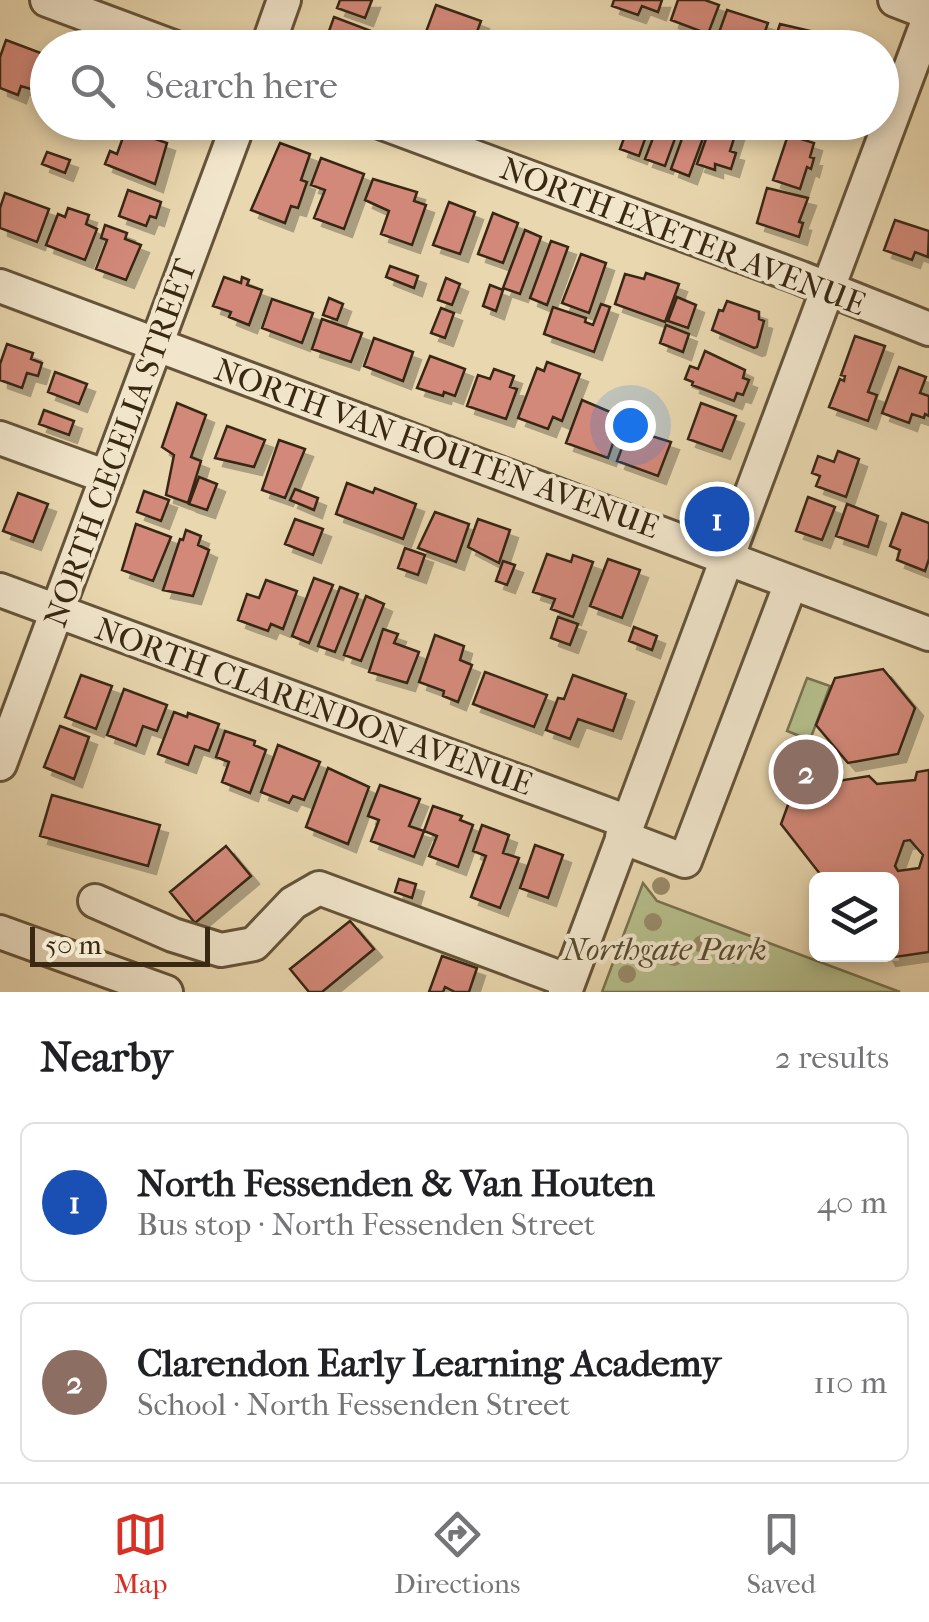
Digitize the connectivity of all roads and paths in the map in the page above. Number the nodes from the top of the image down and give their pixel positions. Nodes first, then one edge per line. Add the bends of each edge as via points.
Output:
1 (47, 0) edge
2 (284, 0) edge
3 (895, 0) edge
4 (929, 16) edge
5 (128, 30) edge
6 (273, 30) edge
7 (899, 96) edge
8 (232, 140) edge
9 (428, 140) edge
10 (883, 140) edge
11 (0, 286) edge
12 (827, 289) junction
13 (929, 329) edge
14 (157, 344) junction
15 (0, 438) edge
16 (107, 477) junction
17 (726, 557) junction
18 (791, 583) junction
19 (0, 590) edge
20 (58, 611) junction
21 (929, 634) edge
22 (0, 764) edge
23 (625, 829) junction
24 (95, 901) dead end
25 (0, 932) edge
26 (567, 987) edge
27 (166, 992) edge

1 - 5 street
2 - 6 street
3 - 4 street
4 - 7 street
8 - 14 street, NORTH CECELIA STREET
9 - 12 street, NORTH EXETER AVENUE
10 - 12 street
11 - 14 street, NORTH VAN HOUTEN AVENUE
12 - 13 street, NORTH EXETER AVENUE
12 - 17 street
14 - 16 street, NORTH CECELIA STREET
14 - 17 street, NORTH VAN HOUTEN AVENUE
15 - 16 street
16 - 20 street, NORTH CECELIA STREET
17 - 18 street, NORTH VAN HOUTEN AVENUE
17 - 23 street
18 - 21 street, NORTH VAN HOUTEN AVENUE
18 - 23 street, NORTH CLARENDON AVENUE via 686,861
19 - 20 street, NORTH CLARENDON AVENUE
20 - 22 street, NORTH CECELIA STREET
20 - 23 street, NORTH CLARENDON AVENUE
23 - 26 street
24 - 26 street via 220,950 254,944 293,903 319,888
25 - 27 street

